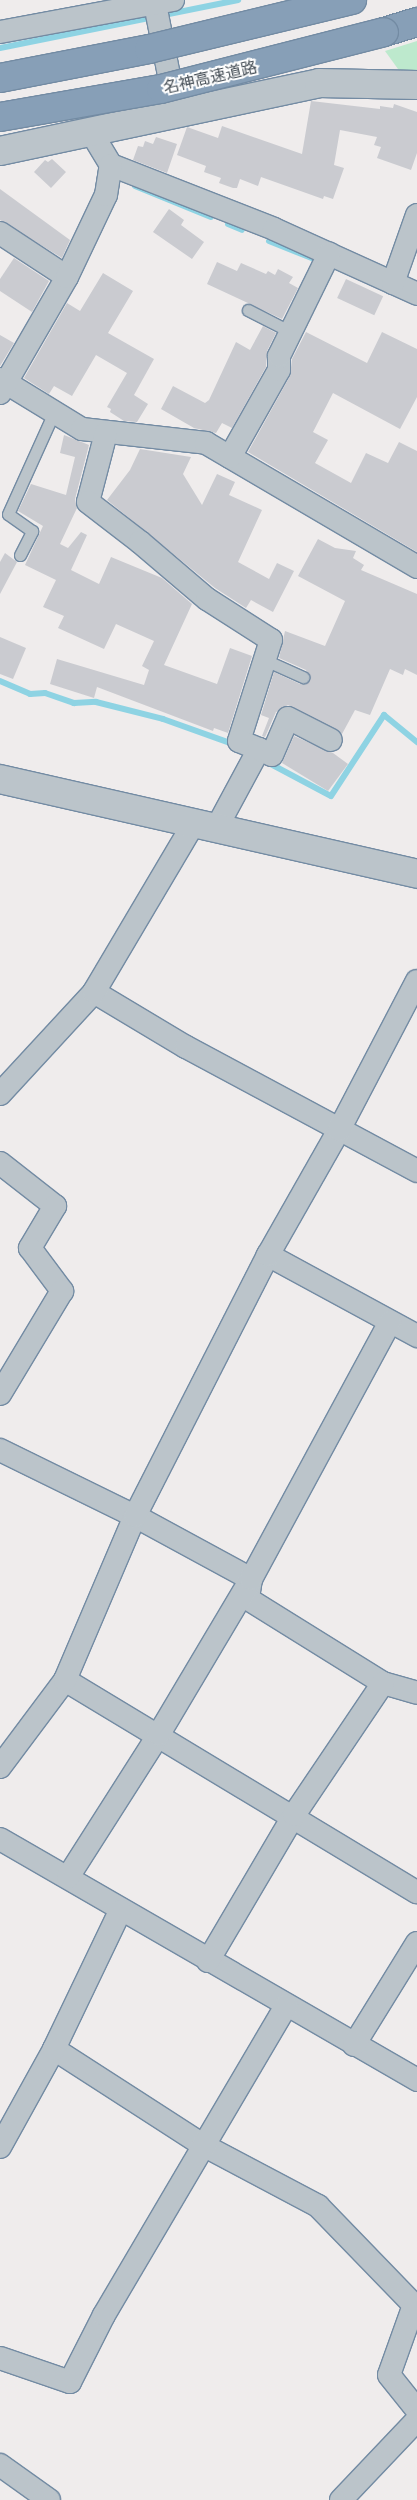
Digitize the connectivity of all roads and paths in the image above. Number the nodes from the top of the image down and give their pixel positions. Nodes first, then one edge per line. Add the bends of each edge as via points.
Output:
1 (352, 0) edge
2 (155, 8) edge
3 (417, 22) edge
4 (0, 32) edge
5 (0, 78) edge
6 (417, 85) edge
7 (176, 115) junction
8 (0, 117) edge
9 (92, 132) junction
10 (0, 151) edge
11 (111, 165) junction
12 (417, 215) edge
13 (0, 233) edge
14 (330, 254) junction
15 (67, 276) junction
16 (393, 283) junction
17 (417, 294) edge
18 (248, 310) dead end
19 (291, 332) junction
20 (2, 385) edge
21 (54, 412) junction
22 (106, 433) junction
23 (230, 457) junction
24 (20, 555) dead end
25 (417, 566) edge
26 (265, 660) junction
27 (303, 677) dead end
28 (331, 740) dead end
29 (258, 749) junction
30 (0, 778) edge
31 (205, 826) junction
32 (417, 874) edge
33 (417, 981) edge
34 (94, 992) junction
35 (0, 1094) edge
36 (340, 1130) junction
37 (0, 1163) edge
38 (417, 1171) edge
39 (268, 1255) junction
40 (390, 1322) junction
41 (417, 1336) edge
42 (0, 1394) edge
43 (0, 1450) edge
44 (136, 1516) junction
45 (250, 1579) junction
46 (65, 1680) junction
47 (383, 1683) junction
48 (417, 1692) edge
49 (159, 1734) junction
50 (0, 1768) edge
51 (294, 1816) junction
52 (0, 1839) edge
53 (68, 1878) junction
54 (417, 1892) edge
55 (120, 1911) junction
56 (417, 1943) edge
57 (208, 1961) junction
58 (286, 2006) junction
59 (354, 2045) junction
60 (54, 2049) junction
61 (417, 2080) edge
62 (203, 2145) junction
63 (0, 2146) edge
64 (416, 2304) edge
65 (0, 2358) edge
66 (417, 2410) edge
67 (417, 2420) edge
68 (0, 2465) edge
69 (49, 2500) edge
70 (341, 2500) edge

1 - 5 highway, bridge via 159,47
2 - 4 street
2 - 7 street
3 - 8 highway, 名神高速道路, bridge via 161,89
6 - 7 street via 319,83
7 - 9 street
9 - 10 street
9 - 11 street
11 - 14 street
11 - 15 street via 106,195
12 - 16 street
13 - 15 street
14 - 16 street
14 - 19 street
15 - 20 street
16 - 17 street
18 - 19 lane
19 - 23 street via 279,356 280,370
20 - 21 street
21 - 22 street via 82,429
21 - 24 lane via 8,514 32,531
22 - 23 street via 206,443
22 - 26 street via 88,502 207,599 271,640
23 - 25 street
26 - 27 lane
26 - 29 street via 239,741
28 - 29 street via 288,718 272,755
29 - 31 street
30 - 31 street
31 - 32 street
31 - 34 street
33 - 36 street
34 - 35 street
34 - 36 street
36 - 38 street
36 - 39 street
37 - 42 street via 55,1206 30,1248 62,1291
39 - 40 street
39 - 44 street
40 - 41 street
40 - 45 street
43 - 44 street
44 - 45 street
44 - 46 street
45 - 47 street via 248,1599
45 - 49 street
46 - 49 street
46 - 50 street
47 - 48 street
47 - 51 street
49 - 51 street
49 - 53 street
51 - 54 street
51 - 57 street
52 - 53 street
53 - 55 street
55 - 57 street
55 - 60 street
56 - 59 street
57 - 58 street
58 - 59 street
58 - 62 street
59 - 61 street
60 - 62 street
60 - 63 street
62 - 64 street via 318,2206
62 - 65 street via 104,2315 70,2382
64 - 66 street via 389,2375
67 - 70 street
68 - 69 street

